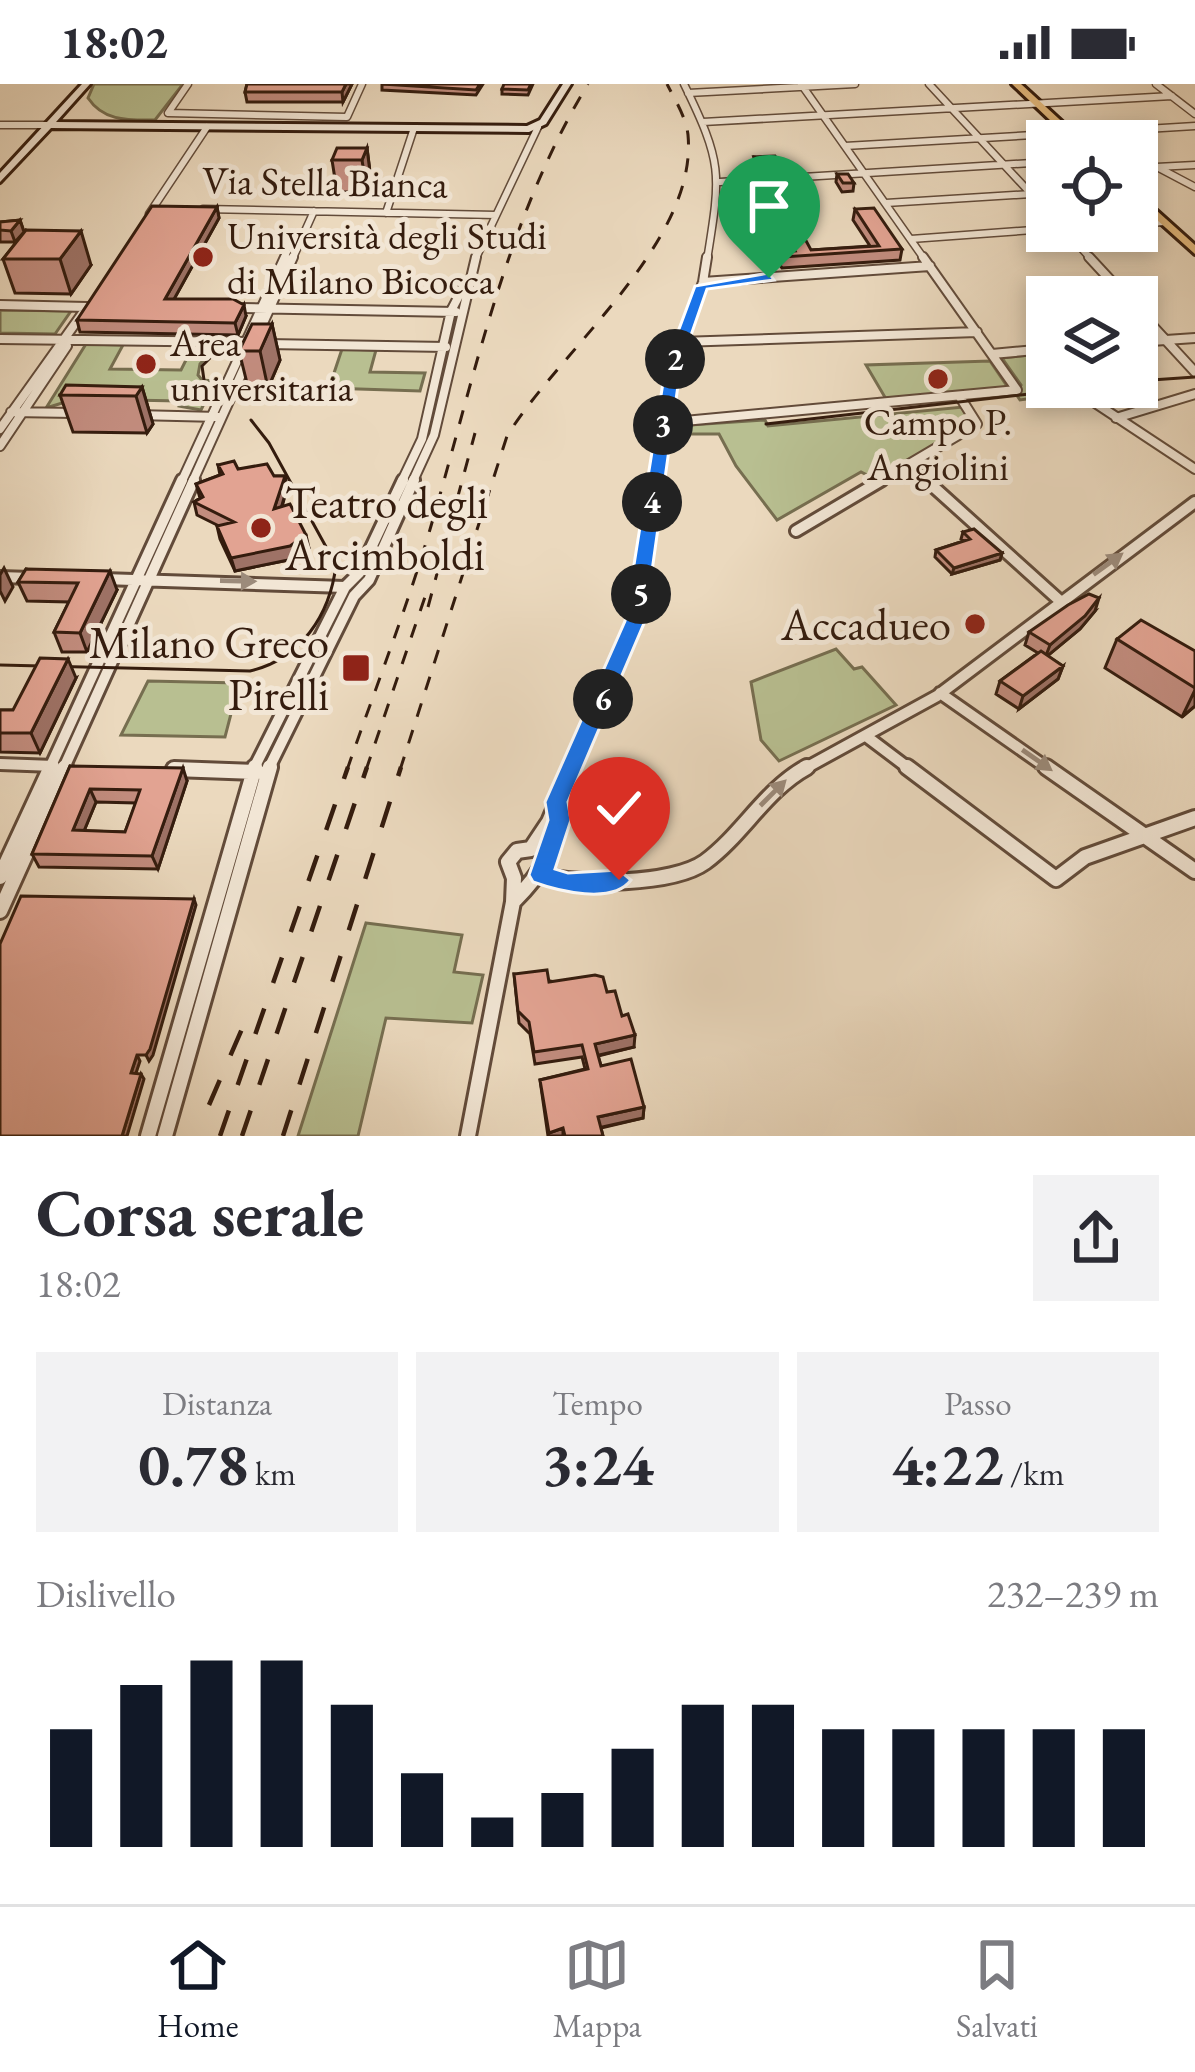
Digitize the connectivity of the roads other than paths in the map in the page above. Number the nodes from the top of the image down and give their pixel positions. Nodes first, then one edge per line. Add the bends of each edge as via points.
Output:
1 (77, 84) edge
2 (86, 84) edge
3 (188, 84) edge
4 (362, 84) edge
5 (567, 84) edge
6 (855, 84) edge
7 (929, 84) edge
8 (1016, 84) edge
9 (1027, 84) edge
10 (1156, 84) edge
11 (801, 85) edge
12 (686, 88) edge
13 (1172, 96) junction
14 (1042, 103) junction
15 (952, 108) junction
16 (1195, 114) edge
17 (823, 115) junction
18 (1060, 120) edge
19 (704, 122) junction
20 (0, 125) edge
21 (44, 125) junction
22 (532, 126) junction
23 (1195, 126) edge
24 (207, 127) junction
25 (414, 128) junction
26 (1158, 130) edge
27 (979, 138) junction
28 (1026, 138) edge
29 (845, 146) junction
30 (1026, 163) edge
31 (1004, 165) junction
32 (1195, 165) edge
33 (1158, 167) edge
34 (0, 168) edge
35 (1158, 168) edge
36 (865, 173) junction
37 (0, 178) edge
38 (720, 182) junction
39 (1195, 187) edge
40 (1026, 189) edge
41 (1026, 194) edge
42 (886, 203) junction
43 (1158, 206) edge
44 (152, 209) junction
45 (164, 209) edge
46 (186, 209) edge
47 (310, 211) junction
48 (386, 213) junction
49 (496, 214) junction
50 (1158, 216) edge
51 (1158, 222) edge
52 (1164, 222) junction
53 (140, 228) edge
54 (1026, 231) edge
55 (911, 239) junction
56 (1195, 241) edge
57 (1195, 251) edge
58 (1085, 252) edge
59 (930, 266) junction
60 (1107, 276) edge
61 (704, 282) junction
62 (0, 305) edge
63 (243, 308) edge
64 (265, 308) junction
65 (454, 314) junction
66 (977, 332) junction
67 (1158, 332) edge
68 (1195, 338) edge
69 (0, 339) edge
70 (1158, 340) edge
71 (1165, 340) junction
72 (64, 341) junction
73 (680, 342) junction
74 (249, 343) junction
75 (447, 347) junction
76 (1026, 353) edge
77 (992, 354) junction
78 (1195, 372) edge
79 (1195, 394) edge
80 (960, 398) junction
81 (1102, 408) edge
82 (17, 412) junction
83 (86, 414) edge
84 (131, 415) edge
85 (218, 417) junction
86 (1116, 418) junction
87 (663, 423) junction
88 (0, 429) edge
89 (0, 446) edge
90 (909, 465) junction
91 (1195, 469) edge
92 (1195, 502) edge
93 (796, 531) dead end
94 (0, 577) edge
95 (47, 578) edge
96 (84, 579) edge
97 (143, 580) junction
98 (345, 587) junction
99 (1059, 600) junction
100 (940, 693) junction
101 (866, 736) junction
102 (0, 764) edge
103 (65, 766) junction
104 (147, 768) edge
105 (260, 772) junction
106 (557, 802) junction
107 (1195, 818) edge
108 (1146, 836) junction
109 (531, 849) junction
110 (1195, 871) edge
111 (539, 872) junction
112 (0, 877) edge
113 (514, 878) junction
114 (513, 902) junction
115 (0, 911) edge
116 (148, 1136) edge
117 (165, 1136) edge
118 (467, 1136) edge

1 - 21 street
2 - 21 street
3 - 4 street via 171,115 347,117
5 - 22 street
6 - 11 street
7 - 15 street
8 - 14 main road
9 - 14 main road
10 - 13 street
11 - 12 street
11 - 17 street
12 - 19 street
13 - 14 street
13 - 16 street
14 - 15 street
14 - 18 main road
15 - 17 street
15 - 27 street
17 - 19 street
17 - 29 street
19 - 38 street
20 - 21 street
21 - 24 street
21 - 34 street
21 - 37 street
22 - 25 street
22 - 49 street
23 - 26 street
24 - 25 street
24 - 44 street
25 - 48 street
27 - 28 street
27 - 29 street
27 - 31 street
29 - 36 street
30 - 31 street
31 - 36 street
31 - 40 street
32 - 33 street
35 - 39 street
36 - 38 street
36 - 42 street
38 - 61 street
41 - 42 street
42 - 55 street
43 - 56 main road
44 - 45 street, Via Stella Bianca
44 - 53 street
46 - 47 street, Via Stella Bianca
47 - 48 street, Via Stella Bianca
47 - 64 street
48 - 49 street, Via Stella Bianca
49 - 65 street
50 - 52 main road
51 - 52 street
52 - 57 main road
54 - 55 street
55 - 59 street
58 - 60 street
59 - 61 street
59 - 66 street
61 - 73 street
62 - 72 street via 89,304
63 - 64 street
64 - 65 street
64 - 74 street
65 - 75 street
66 - 73 street
66 - 77 street
67 - 71 street
68 - 71 street
69 - 72 street
70 - 71 street
71 - 78 street
72 - 74 street
72 - 82 street
73 - 87 street
74 - 75 street
74 - 85 street
75 - 98 street via 422,439
75 - 105 street via 427,454 369,580
76 - 77 street
77 - 80 street via 1016,391
79 - 86 street
80 - 87 street
80 - 90 street via 977,424
81 - 86 street
82 - 83 street
82 - 88 street
82 - 89 street
84 - 85 street
85 - 97 street
86 - 91 street
87 - 106 street via 635,621
90 - 93 street
90 - 99 street
99 -> 92 street
94 - 95 street
96 - 97 street
97 -> 98 street
97 - 103 street
98 - 105 street
99 - 100 street
100 - 101 street
100 -> 108 street
101 - 108 street via 1056,879 1085,857
111 -> 101 street via 574,883 693,868 787,778
102 - 103 street
103 - 112 street
103 - 115 street
104 - 105 street
105 - 116 street
105 - 117 street
106 - 109 street
106 - 111 street via 559,820
107 - 108 street
108 - 110 street
109 - 111 street
109 - 113 street via 511,856
111 - 113 street
111 - 114 street
113 - 114 street
114 - 118 street

